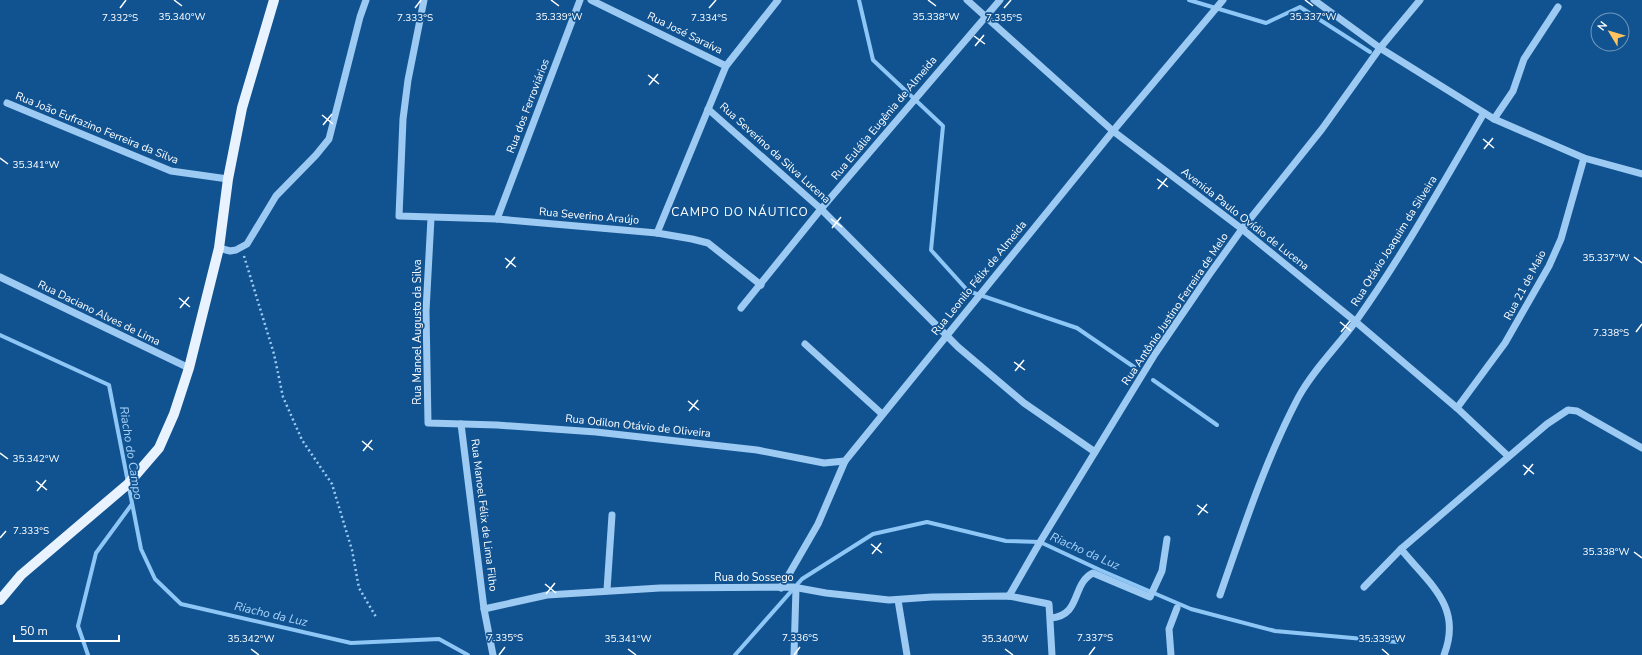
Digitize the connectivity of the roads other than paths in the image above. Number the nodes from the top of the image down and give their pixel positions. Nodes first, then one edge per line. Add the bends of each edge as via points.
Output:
1 (274, 0) edge
2 (366, 0) edge
3 (424, 0) edge
4 (580, 0) edge
5 (591, 0) edge
6 (778, 0) edge
7 (967, 0) edge
8 (1000, 0) edge
9 (1223, 0) edge
10 (1314, 0) edge
11 (1420, 0) edge
12 (1558, 7) dead end
13 (986, 16) junction
14 (1380, 48) junction
15 (726, 66) junction
16 (7, 103) dead end
17 (708, 109) junction
18 (1484, 113) junction
19 (1494, 119) junction
20 (1113, 131) junction
21 (1584, 158) junction
22 (1642, 174) edge
23 (228, 178) junction
24 (821, 208) junction
25 (431, 218) junction
26 (497, 219) junction
27 (1242, 229) junction
28 (657, 233) junction
29 (219, 248) junction
30 (0, 277) edge
31 (761, 284) junction
32 (741, 308) dead end
33 (1356, 322) junction
34 (948, 334) junction
35 (805, 344) dead end
36 (189, 368) junction
37 (1457, 408) junction
38 (882, 414) junction
39 (428, 423) joint
40 (461, 424) junction
41 (1642, 448) edge
42 (1095, 452) junction
43 (1508, 456) junction
44 (845, 461) junction
45 (612, 515) dead end
46 (1167, 539) dead end
47 (1401, 549) junction
48 (1364, 587) dead end
49 (781, 588) junction
50 (796, 588) junction
51 (607, 590) junction
52 (1220, 595) dead end
53 (1009, 596) junction
54 (0, 600) edge
55 (898, 600) junction
56 (1178, 608) dead end
57 (484, 609) junction
58 (1050, 618) junction
59 (493, 655) edge
60 (794, 655) edge
61 (907, 655) edge
62 (1052, 655) edge
63 (1171, 655) edge
64 (1444, 655) edge

1 - 23 main road via 242,108
2 - 29 street via 329,139 276,196 251,238 242,248 230,251
3 - 25 street, Rua Severino Araújo via 403,119 399,216
4 - 26 street, Rua dos Ferroviários
5 - 15 street, Rua José Saraíva
6 - 15 street
7 - 13 street, Avenida Paulo Ovídio de Lucena
8 - 13 street, Rua Eulália Eugênia de Almeida
9 - 20 street, Rua Leonilo Félix de Almeida
10 - 14 street
11 - 14 street, Rua Antônio Justino Ferreira de Melo
12 - 19 street via 1524,59 1513,91
13 - 20 street, Avenida Paulo Ovídio de Lucena
13 - 24 street, Rua Eulália Eugênia de Almeida
14 - 18 street
14 - 27 street, Rua Antônio Justino Ferreira de Melo via 1322,129
15 - 17 street
16 - 23 street, Rua João Eufrazino Ferreira da Silva via 170,171
17 - 24 street, Rua Severino da Silva Lucena
17 - 28 street
18 - 19 street
18 - 33 street, Rua Otávio Joaquim da Silveira via 1438,194
19 - 21 street
20 - 27 street, Avenida Paulo Ovídio de Lucena
20 - 34 street, Rua Leonilo Félix de Almeida
21 - 22 street
21 - 37 street, Rua 21 de Maio via 1561,239 1548,266 1505,344
23 - 29 main road
24 - 31 street, Rua Eulália Eugênia de Almeida
24 - 34 street, Rua Severino da Silva Lucena
25 - 26 street, Rua Severino Araújo
25 - 39 street, Rua Manoel Augusto da Silva via 426,311
26 - 28 street, Rua Severino Araújo
27 - 33 street, Avenida Paulo Ovídio de Lucena
27 - 42 street, Rua Antônio Justino Ferreira de Melo via 1155,354
28 - 31 street, Rua Severino Araújo via 708,243
29 - 36 main road
30 - 36 street, Rua Daciano Alves de Lima
31 - 32 street, Rua Eulália Eugênia de Almeida
33 - 37 street, Avenida Paulo Ovídio de Lucena
33 - 52 street, Rua Otávio Joaquim da Silveira via 1298,398 1262,478
34 - 38 street, Rua Leonilo Félix de Almeida
34 - 42 street, Rua Severino da Silva Lucena via 958,347 1024,403
35 - 38 street
36 - 54 main road via 174,414 158,448 128,484 21,575
37 - 43 street, Avenida Paulo Ovídio de Lucena
38 - 44 street, Rua Leonilo Félix de Almeida
39 - 40 street, Rua Odilon Otávio de Oliveira
40 - 44 street, Rua Odilon Otávio de Oliveira via 596,432 757,450 824,463
40 - 57 street, Rua Manoel Félix de Lima Filho
41 - 43 street via 1577,411 1570,410 1547,424
42 - 53 street, Rua Antônio Justino Ferreira de Melo
43 - 47 street
44 - 49 street, Rua Leonilo Félix de Almeida via 821,516
45 - 51 street
46 - 58 street via 1162,571 1150,597 1093,573 1086,576 1068,612 1062,617
47 - 48 street
47 - 64 street via 1442,598 1449,612 1449,641
49 - 50 street, Rua do Sossego
49 - 51 street, Rua do Sossego
50 - 55 street, Rua do Sossego
50 - 60 street
51 - 57 street, Rua do Sossego via 547,595
53 - 55 street, Rua do Sossego
53 - 58 street, Rua do Sossego via 1049,604
55 - 61 street
56 - 63 street via 1169,630
57 - 59 street, Rua Manoel Félix de Lima Filho
58 - 62 street

